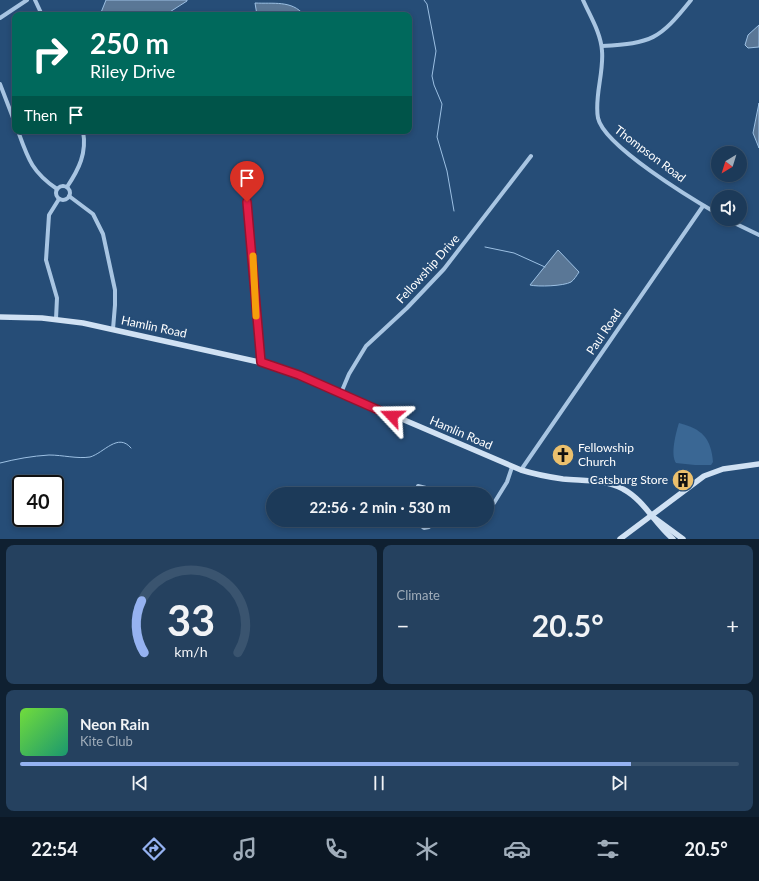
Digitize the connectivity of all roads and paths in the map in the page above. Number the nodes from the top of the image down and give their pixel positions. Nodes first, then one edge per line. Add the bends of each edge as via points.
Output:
1 (26, 0) edge
2 (35, 0) edge
3 (583, 0) edge
4 (691, 0) edge
5 (41, 12) edge
6 (0, 18) edge
7 (602, 46) junction
8 (0, 84) edge
9 (12, 115) edge
10 (19, 134) edge
11 (84, 134) edge
12 (531, 156) dead end
13 (67, 187) junction
14 (57, 189) junction
15 (69, 196) junction
16 (59, 198) junction
17 (247, 202) dead end
18 (703, 206) junction
19 (711, 210) edge
20 (740, 226) edge
21 (759, 235) edge
22 (0, 316) edge
23 (56, 319) junction
24 (113, 329) junction
25 (261, 362) junction
26 (341, 393) junction
27 (759, 464) edge
28 (512, 467) junction
29 (521, 470) junction
30 (494, 503) edge
31 (651, 516) junction
32 (620, 539) edge
33 (673, 539) edge
34 (683, 539) edge

1 - 6 street
2 - 5 street
3 - 7 street, Thompson Road
4 - 7 street via 670,26 657,36 644,41
7 - 18 street, Thompson Road via 598,115 604,132 638,161
8 - 9 street
10 - 14 street via 35,171
11 - 13 street via 82,160
12 - 26 street, Fellowship Drive via 444,269 413,303 366,346
13 - 14 street
13 - 15 street via 70,191
14 - 16 street via 56,194
15 - 16 street via 65,199
15 - 24 street via 93,214 103,234 115,290
16 - 23 street via 49,215 46,260 57,298
17 - 25 street
18 - 19 street, Thompson Road
18 - 29 street, Paul Road
20 - 21 street
22 - 23 street, Hamlin Road
23 - 24 street, Hamlin Road
24 - 25 street, Hamlin Road
25 - 26 street, Hamlin Road
26 - 28 street, Hamlin Road
27 - 31 street via 723,469 704,476
28 - 29 street, Hamlin Road
28 - 30 street via 507,482
29 - 31 street, Hamlin Road via 619,487 632,494
31 - 32 street
31 - 33 street
31 - 34 street

